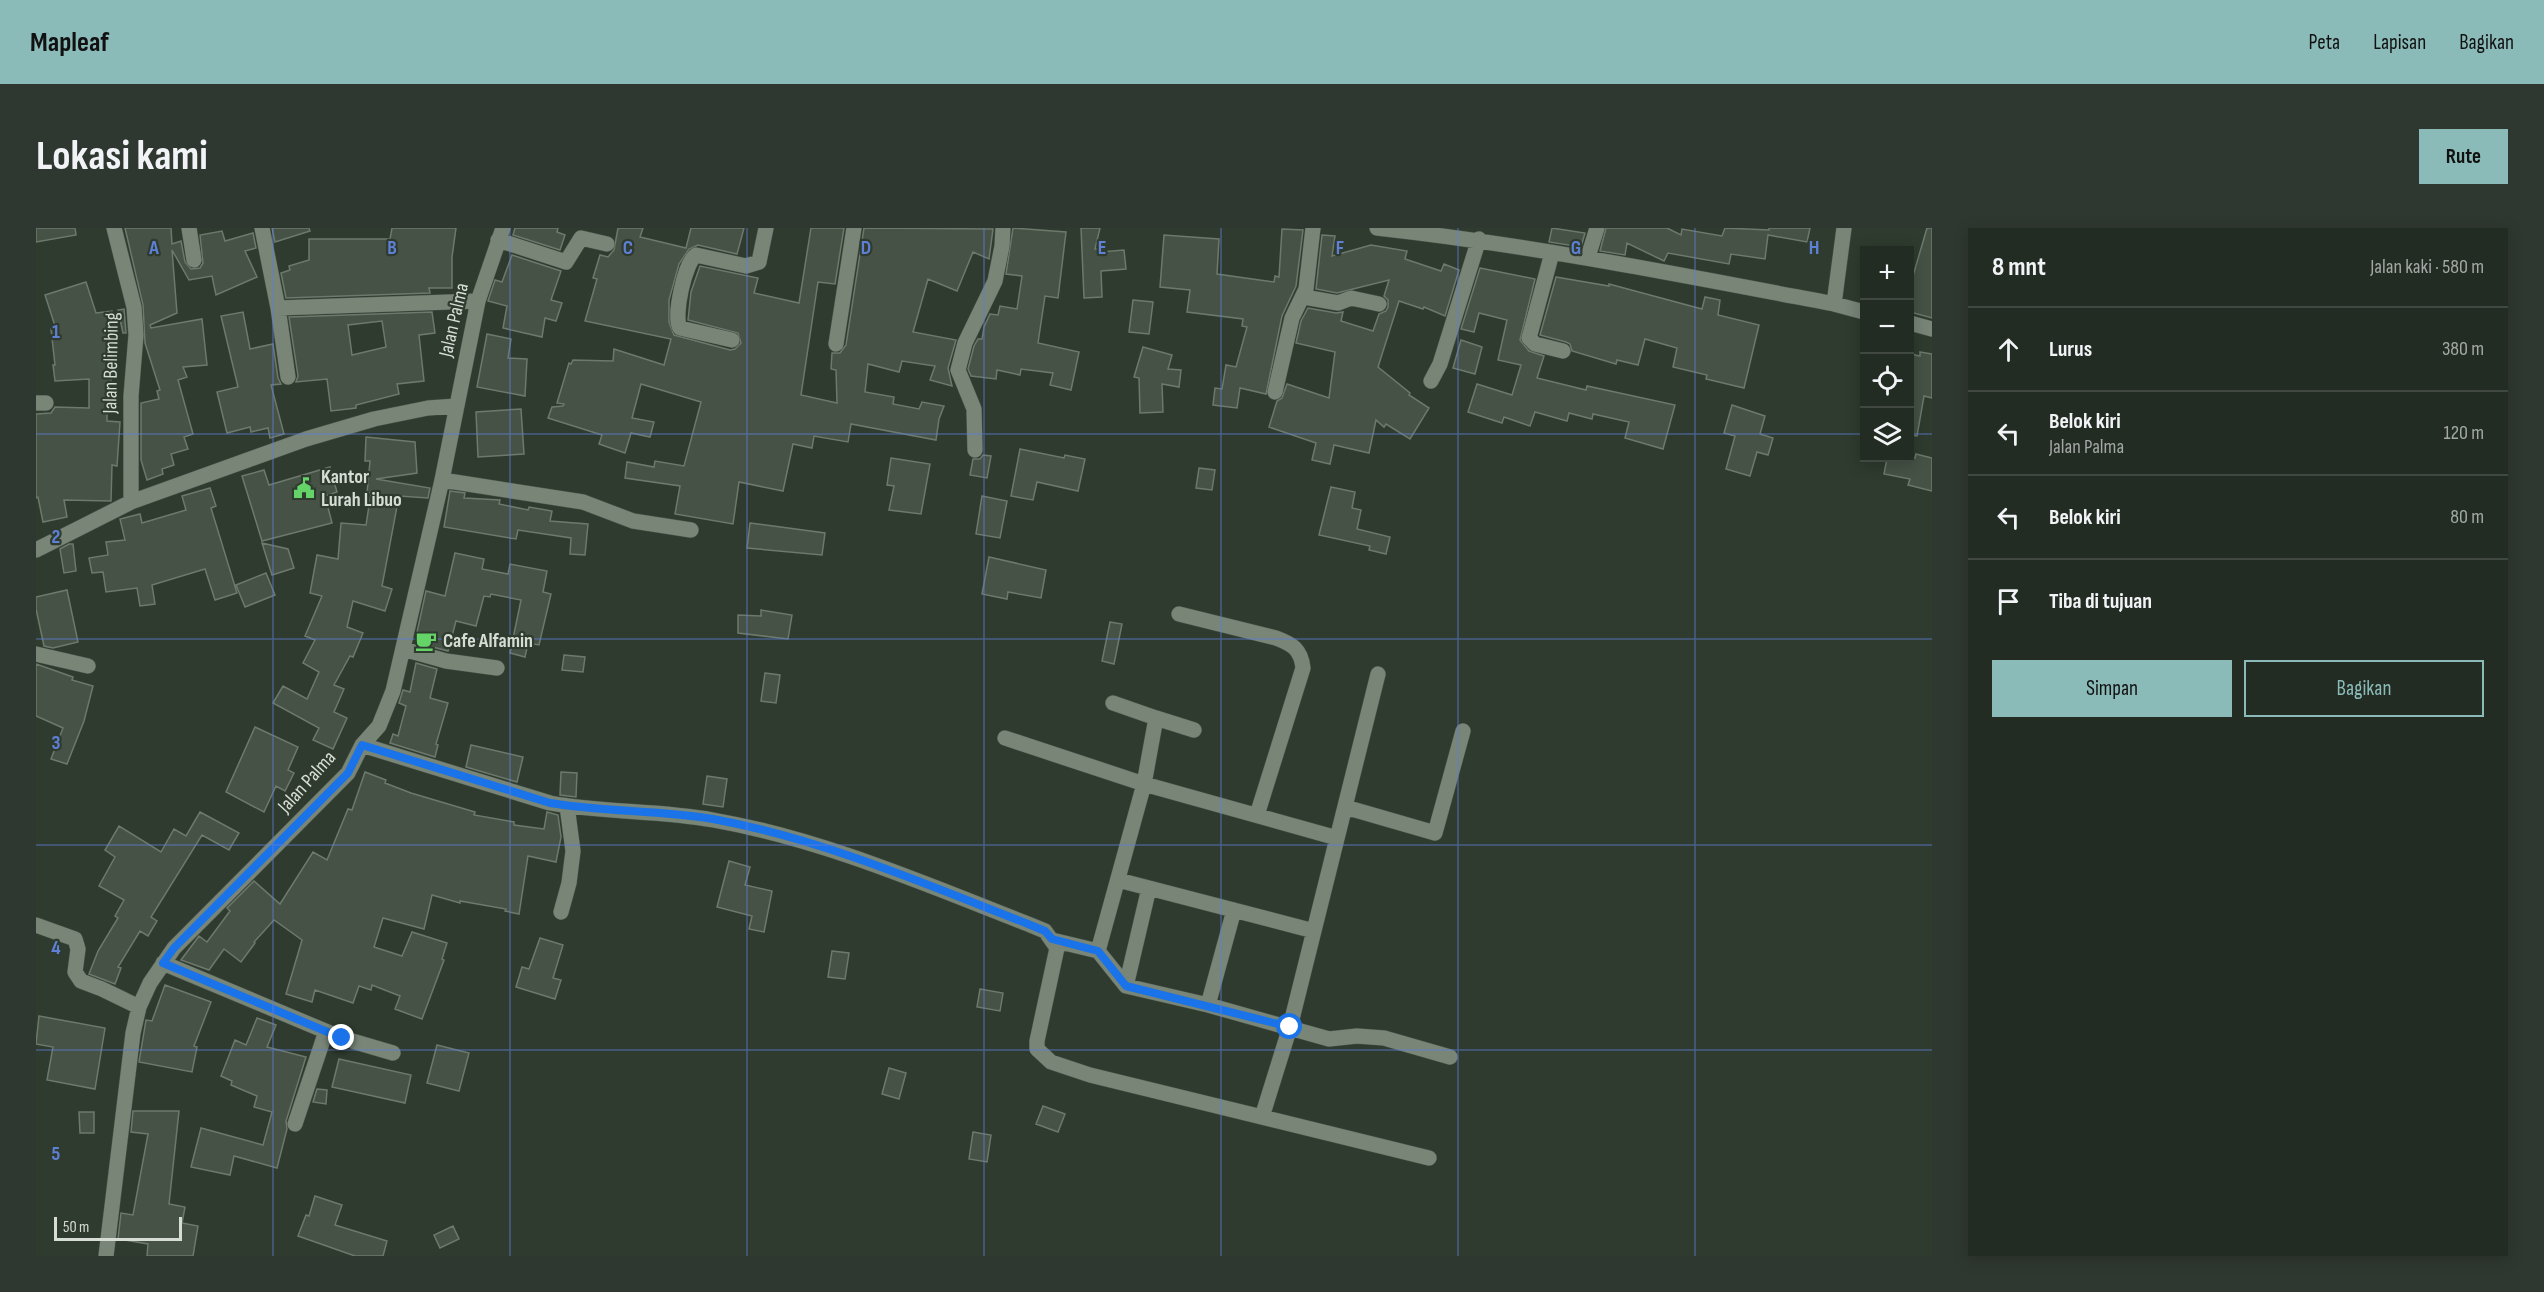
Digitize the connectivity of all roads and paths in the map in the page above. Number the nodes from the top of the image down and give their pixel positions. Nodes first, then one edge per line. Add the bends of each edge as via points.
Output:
1 (114, 228) edge
2 (189, 228) edge
3 (262, 228) edge
4 (766, 228) edge
5 (854, 228) edge
6 (1003, 228) edge
7 (1313, 228) edge
8 (1377, 228) edge
9 (1597, 228) edge
10 (1844, 228) edge
11 (500, 234) edge
12 (1479, 239) junction
13 (607, 244) dead end
14 (1552, 253) junction
15 (1588, 257) junction
16 (194, 261) dead end
17 (1304, 297) junction
18 (478, 302) junction
19 (1379, 304) dead end
20 (1834, 304) junction
21 (278, 308) junction
22 (1860, 311) edge
23 (1914, 324) edge
24 (1932, 329) edge
25 (732, 340) dead end
26 (836, 344) dead end
27 (1563, 351) dead end
28 (288, 377) dead end
29 (1431, 381) dead end
30 (1275, 392) dead end
31 (457, 406) junction
32 (975, 450) dead end
33 (442, 480) junction
34 (131, 502) junction
35 (691, 530) dead end
36 (36, 550) edge
37 (1179, 614) dead end
38 (403, 649) junction
39 (36, 654) edge
40 (88, 666) dead end
41 (497, 668) dead end
42 (1378, 674) dead end
43 (1113, 703) dead end
44 (1156, 718) junction
45 (1194, 730) dead end
46 (1463, 731) dead end
47 (1005, 738) dead end
48 (362, 745) junction
49 (1144, 784) junction
50 (567, 806) junction
51 (1345, 807) junction
52 (1257, 815) junction
53 (1337, 838) junction
54 (1118, 880) junction
55 (1149, 888) junction
56 (1234, 910) junction
57 (561, 912) dead end
58 (36, 925) edge
59 (1314, 931) junction
60 (1052, 939) junction
61 (1098, 951) junction
62 (163, 963) junction
63 (1126, 986) junction
64 (1208, 1005) junction
65 (139, 1007) junction
66 (1290, 1027) junction
67 (326, 1031) junction
68 (393, 1053) dead end
69 (1450, 1057) dead end
70 (1262, 1117) junction
71 (295, 1124) dead end
72 (1429, 1158) dead end
73 (106, 1256) edge

1 - 34 street, Jalan Belimbing via 134,306 136,335 131,396
2 - 16 street
3 - 21 street
4 - 25 street via 759,262 753,265 696,255 688,262 677,323 680,328
5 - 26 street
6 - 32 street via 995,281 964,343 958,370 974,409
7 - 17 street
8 - 12 street
9 - 15 street
10 - 20 street
11 - 13 street via 566,262 581,238
11 - 18 street, Jalan Palma
12 - 14 street
12 - 29 street via 1440,364
14 - 15 street
14 - 27 street via 1529,338 1535,344
15 - 20 street
17 - 19 street via 1338,303 1351,298
17 - 30 street via 1292,318
18 - 21 street
18 - 31 street, Jalan Palma
20 - 22 street
21 - 28 street
23 - 24 street
31 - 33 street, Jalan Palma
31 - 34 street via 374,419 306,439
33 - 35 street via 583,502 633,521
33 - 38 street, Jalan Palma
34 - 36 street
37 - 52 street via 1276,638 1300,652 1303,668
38 - 41 street via 446,661
38 - 48 street, Jalan Palma via 379,726
39 - 40 street
42 - 51 street
43 - 44 street
44 - 45 street
44 - 49 street
46 - 51 street via 1435,832
47 - 49 street
48 - 50 street
48 - 62 street, Jalan Palma via 348,773
49 - 52 street
49 - 54 street
50 - 57 street via 573,851
50 - 60 street via 712,819 826,847 1028,924 1045,931
51 - 53 street
52 - 53 street
53 - 59 street
54 - 55 street
54 - 61 street
55 - 56 street
55 - 63 street
56 - 59 street
56 - 64 street
58 - 65 street via 75,939 75,972 81,981
59 - 66 street
60 - 61 street
60 - 70 street via 1056,948 1037,1041 1043,1056 1090,1075
61 - 63 street
62 - 65 street, Jalan Palma
62 - 67 street
63 - 64 street
64 - 66 street
65 - 73 street, Jalan Palma
66 - 69 street via 1329,1039 1384,1038
66 - 70 street
67 - 68 street
67 - 71 street
70 - 72 street

